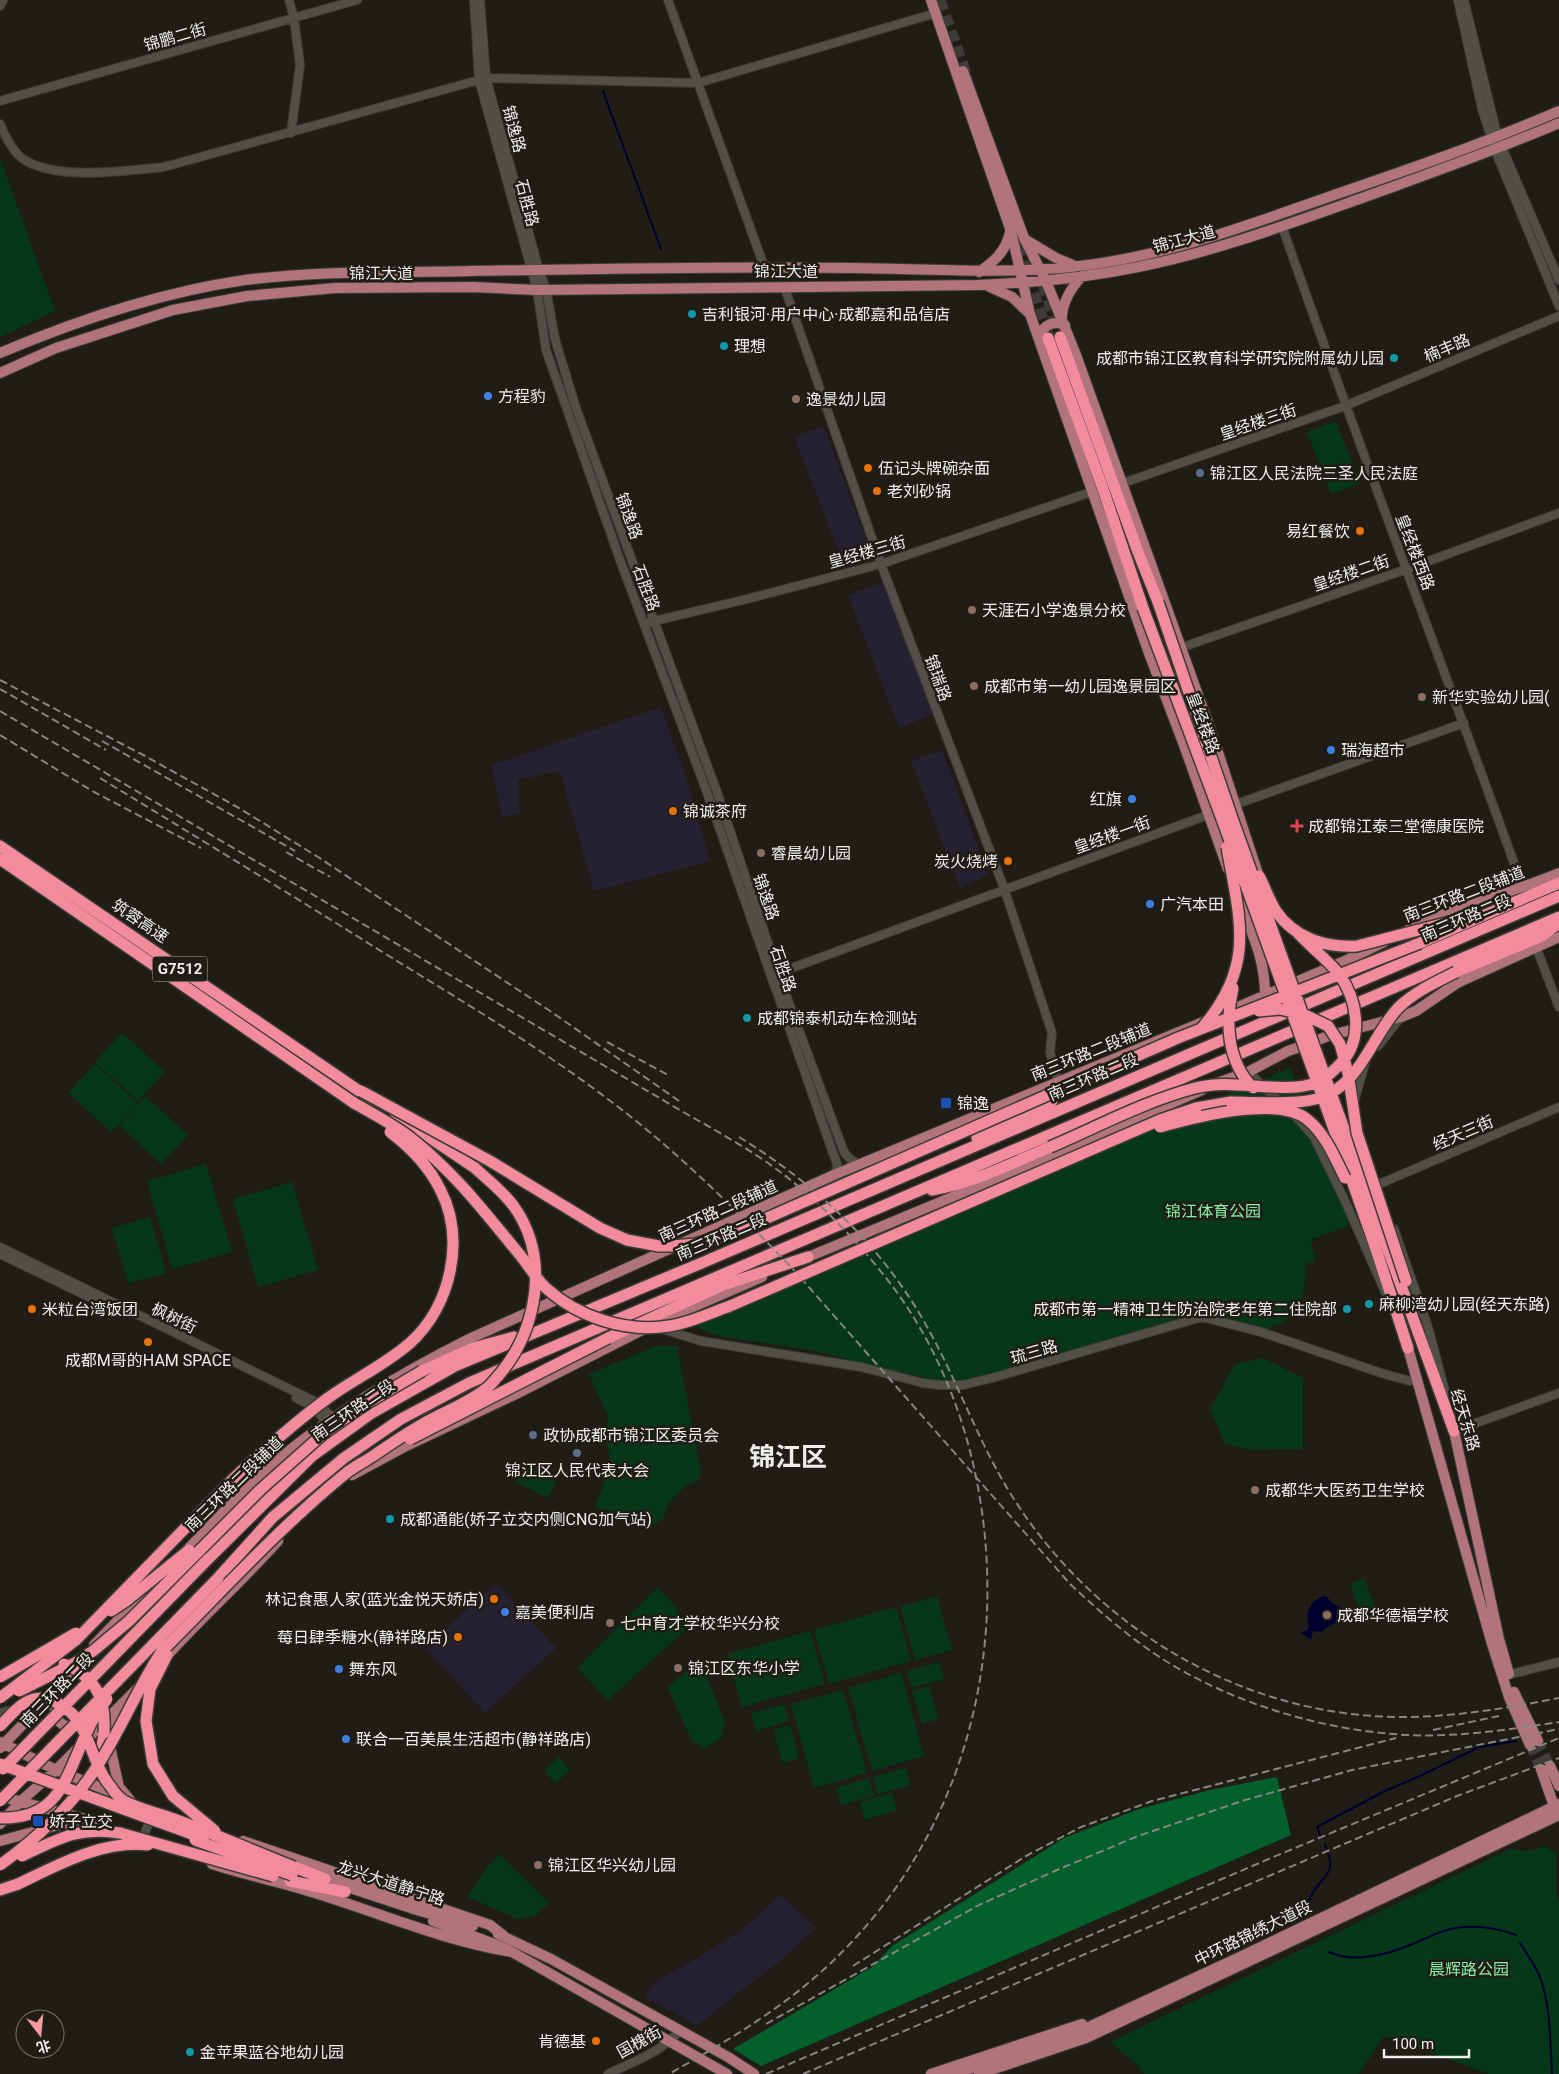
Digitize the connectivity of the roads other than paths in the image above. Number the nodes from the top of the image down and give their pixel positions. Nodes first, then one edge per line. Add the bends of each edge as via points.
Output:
1 (3, 0) edge
2 (289, 0) edge
3 (357, 0) edge
4 (474, 0) edge
5 (480, 0) edge
6 (668, 0) edge
7 (931, 0) edge
8 (937, 0) edge
9 (1458, 0) edge
10 (1464, 0) edge
11 (0, 6) edge
12 (936, 14) junction
13 (294, 18) junction
14 (483, 79) junction
15 (698, 83) junction
16 (0, 101) edge
17 (1559, 111) edge
18 (1559, 123) edge
19 (0, 124) edge
20 (291, 133) junction
21 (1497, 144) junction
22 (1282, 226) junction
23 (1011, 231) junction
24 (1024, 238) junction
25 (1076, 267) junction
26 (535, 269) junction
27 (765, 269) junction
28 (1041, 269) junction
29 (1021, 271) junction
30 (979, 272) junction
31 (1082, 276) junction
32 (1559, 280) edge
33 (1046, 281) junction
34 (1024, 283) junction
35 (977, 285) junction
36 (784, 286) junction
37 (542, 289) junction
38 (1559, 306) edge
39 (1030, 314) junction
40 (1559, 316) edge
41 (1063, 321) junction
42 (1049, 337) junction
43 (0, 353) edge
44 (0, 373) edge
45 (1345, 406) junction
46 (1123, 483) junction
47 (1094, 491) junction
48 (1559, 513) edge
49 (1108, 535) junction
50 (1147, 552) junction
51 (1126, 562) junction
52 (881, 564) junction
53 (1407, 569) junction
54 (1158, 602) junction
55 (653, 622) junction
56 (644, 624) junction
57 (1180, 648) junction
58 (1464, 723) junction
59 (1212, 737) junction
60 (1184, 746) junction
61 (1234, 805) junction
62 (1207, 814) junction
63 (1227, 818) junction
64 (0, 846) edge
65 (0, 859) edge
66 (1559, 873) edge
67 (1559, 883) edge
68 (1004, 888) junction
69 (1523, 888) junction
70 (1557, 897) edge
71 (1559, 917) edge
72 (1559, 923) edge
73 (1456, 924) junction
74 (1296, 931) junction
75 (1559, 937) edge
76 (1536, 947) junction
77 (1238, 961) junction
78 (774, 975) junction
79 (1299, 981) junction
80 (1265, 995) junction
81 (1559, 1007) edge
82 (1238, 1015) junction
83 (1400, 1017) junction
84 (1248, 1072) junction
85 (1058, 1081) junction
86 (360, 1091) junction
87 (1284, 1101) junction
88 (1354, 1101) junction
89 (354, 1103) junction
90 (1559, 1106) edge
91 (1334, 1117) junction
92 (1301, 1122) junction
93 (1104, 1145) junction
94 (858, 1164) junction
95 (836, 1174) junction
96 (905, 1176) junction
97 (1377, 1185) junction
98 (913, 1193) junction
99 (0, 1247) edge
100 (1378, 1252) junction
101 (0, 1254) edge
102 (808, 1256) junction
103 (652, 1325) junction
104 (538, 1333) junction
105 (1408, 1348) junction
106 (1417, 1380) junction
107 (1436, 1381) junction
108 (538, 1383) junction
109 (1559, 1393) edge
110 (450, 1417) junction
111 (401, 1419) junction
112 (330, 1420) junction
113 (1454, 1431) junction
114 (370, 1458) junction
115 (354, 1474) junction
116 (233, 1515) junction
117 (189, 1624) junction
118 (1559, 1662) edge
119 (125, 1672) junction
120 (1506, 1676) junction
121 (0, 1677) edge
122 (58, 1688) junction
123 (130, 1697) junction
124 (48, 1698) junction
125 (0, 1700) edge
126 (0, 1713) edge
127 (108, 1716) junction
128 (0, 1726) edge
129 (1534, 1743) tunnel mouth
130 (2, 1745) edge
131 (100, 1760) junction
132 (1, 1769) edge
133 (56, 1770) junction
134 (1559, 1786) edge
135 (0, 1796) edge
136 (130, 1800) junction
137 (0, 1801) edge
138 (21, 1801) junction
139 (1558, 1808) edge
140 (167, 1812) junction
141 (0, 1818) edge
142 (93, 1821) junction
143 (0, 1824) edge
144 (224, 1838) junction
145 (0, 1841) edge
146 (141, 1845) junction
147 (171, 1848) junction
148 (0, 1865) edge
149 (292, 1873) junction
150 (325, 1879) joint
151 (0, 1890) edge
152 (345, 1892) joint
153 (504, 1936) junction
154 (512, 1952) junction
155 (1137, 2005) junction
156 (680, 2030) junction
157 (1086, 2038) junction
158 (671, 2041) junction
159 (608, 2074) edge
160 (728, 2074) edge
161 (754, 2074) edge
162 (931, 2074) edge
163 (954, 2074) edge
164 (979, 2074) edge
165 (1000, 2074) edge

1 - 11 street
2 - 13 street
3 - 13 street, 锦鹏二街
4 - 14 street
5 - 14 street, 锦逸路
6 - 15 street
7 - 12 main road
8 - 24 main road
9 - 21 street via 1482,109
10 - 21 street
12 - 15 street
12 - 23 main road
13 - 16 street, 锦鹏二街
13 - 20 street via 300,66
14 - 15 street
14 - 20 street
14 - 26 street, 锦逸路
15 - 27 street
17 - 21 main road, 锦江大道
18 - 21 main road, 锦江大道
19 - 20 street via 8,141 23,159 48,169 80,173 164,167
21 - 22 main road, 锦江大道
21 - 25 main road, 锦江大道 via 1213,236 1130,258
21 - 32 street
21 - 38 street
22 - 31 main road, 锦江大道 via 1140,267
22 - 45 street, 皇经楼西路
23 - 29 main road
23 - 30 main road via 1004,250
24 - 25 main road
24 - 28 main road
25 - 28 main road, 锦江大道
26 - 27 main road, 锦江大道
26 - 37 street, 石胜路
26 - 43 main road, 锦江大道 via 347,272 243,281 183,292 93,318
27 - 30 main road, 锦江大道
28 - 29 main road, 锦江大道
28 - 33 main road
29 - 30 main road, 锦江大道
29 - 34 main road
31 - 33 main road, 锦江大道
31 - 41 main road via 1067,296
33 - 34 main road, 锦江大道
33 - 41 main road
34 - 35 main road, 锦江大道
34 - 39 main road
35 - 36 main road, 锦江大道
35 - 39 main road via 995,287
36 - 37 main road, 锦江大道
36 - 52 street, 锦瑞路
37 - 44 main road, 锦江大道 via 334,288 247,296 164,313 56,348
37 - 55 street, 锦逸路 via 576,408
37 - 56 street, 石胜路 via 546,350
39 - 42 main road
40 - 45 street, 楠丰路
41 - 42 main road via 1043,328
41 - 46 main road
42 - 47 main road
42 - 51 highway, 皇经楼路
42 - 54 highway, 皇经楼路
45 - 46 street, 皇经楼三街
45 - 53 street, 皇经楼西路
46 - 50 main road
47 - 49 main road
47 - 52 street, 皇经楼三街
48 - 53 street, 皇经楼二街
49 - 51 highway
49 - 60 main road
50 - 54 highway
50 - 57 main road
51 - 63 highway, 皇经楼路, bridge
52 - 55 street, 皇经楼三街
52 - 68 street, 锦瑞路
53 - 57 street, 皇经楼二街
53 - 58 street, 皇经楼西路
54 - 63 highway, 皇经楼路, bridge
55 - 56 street, 皇经楼三街
55 - 78 street, 锦逸路 via 717,792
56 - 78 street, 石胜路
57 - 59 main road
58 - 61 street, 皇经楼一街
58 - 69 street, 皇经楼西路
59 - 60 main road via 1208,758 1200,761 1192,757
59 - 61 main road
60 - 62 main road
61 - 62 street, 皇经楼一街
61 - 79 main road via 1292,972
62 - 68 street, 皇经楼一街
62 - 80 main road via 1259,947
63 - 74 highway, bridge via 1276,911
63 - 77 highway, bridge via 1240,920
63 - 91 highway, 皇经楼路, bridge
64 - 86 highway, 筑蓉高速 / G7512
65 - 89 highway, 筑蓉高速 / G7512
66 - 69 main road, 南三环路二段辅道
67 - 73 highway
68 - 78 street, 皇经楼一街
68 - 85 street, 锦瑞路 via 1052,1033 1050,1052
69 - 79 main road, 南三环路二段辅道 via 1431,918
70 - 96 highway, 南三环路二段
71 - 98 highway, 南三环路二段
72 - 87 highway, bridge via 1542,936 1456,972 1409,998 1397,1010 1354,1074 1336,1090 1321,1098
73 - 74 highway, bridge via 1343,947 1322,944
73 - 82 highway, bridge
74 - 98 highway, bridge via 1338,973 1352,1000 1355,1035 1346,1058 1329,1076 1312,1085 1296,1087 1246,1084 1195,1088 987,1174 951,1187
75 - 76 main road
76 - 81 street
76 - 83 main road via 1458,983 1416,1011
77 - 87 highway, bridge via 1228,1028 1231,1048 1243,1078 1256,1091
77 - 96 highway, bridge via 1216,1011 1184,1043 1052,1101
78 - 94 street, 锦逸路 via 844,1152
78 - 95 street, 石胜路 via 837,1164
79 - 80 main road, 南三环路二段辅道
80 - 85 main road, 南三环路二段辅道
82 - 86 highway, bridge via 1178,1038 733,1232 695,1244 659,1246 626,1240
82 - 107 highway, bridge via 1263,1010 1292,1011 1318,1020 1335,1035 1346,1058 1357,1133 1423,1331
83 - 84 main road via 1328,1036 1288,1051
83 - 88 street via 1366,1060
84 - 92 street
84 - 102 main road
85 - 94 main road, 南三环路二段辅道
86 - 114 highway, bridge via 475,1168 501,1191 527,1230 536,1278 534,1302 526,1330 510,1361 488,1387
87 - 93 highway, bridge via 1231,1102 1196,1108
88 - 92 street via 1342,1091 1331,1088 1307,1104
88 - 97 street via 1352,1121
89 - 93 highway, bridge via 411,1138 436,1160 494,1223 545,1288 569,1305 593,1316 637,1328 669,1326 730,1306
89 - 125 highway, bridge via 400,1139 430,1172 441,1191 452,1231 452,1262 448,1281 433,1314 410,1342 329,1398 262,1452 76,1640
90 - 97 street, 经天三街
91 - 100 highway, 经天东路
91 - 107 highway, 经天东路
92 - 105 street via 1314,1137 1345,1201
93 - 100 highway, bridge via 1180,1122 1242,1110 1277,1108 1291,1111 1307,1118 1329,1147
94 - 95 main road, 南三环路二段辅道
95 - 112 main road, 南三环路二段辅道 via 469,1339 420,1364
96 - 104 highway, 南三环路二段
97 - 113 street via 1430,1330
98 - 111 highway, 南三环路二段 via 514,1363
99 - 112 street, 枫树街 via 316,1402
100 - 105 highway, 经天东路
101 - 112 street, 枫树街 via 268,1383 312,1406
102 - 103 main road
102 - 114 highway, bridge via 723,1285 608,1338
103 - 106 street, 琉三路 via 701,1341 861,1367 940,1386 963,1385 992,1378 1202,1317 1260,1332 1381,1373
103 - 108 main road
104 - 116 highway, bridge via 473,1348 422,1371 371,1401 323,1434
104 - 132 highway, 南三环路二段, bridge via 455,1366 370,1414 312,1456
105 - 106 main road, 经天东路
106 - 120 main road, 经天东路
107 - 113 highway, 经天东路
108 - 110 street
108 - 115 main road
109 - 113 street
110 - 111 highway
110 - 115 street via 410,1436
111 - 119 highway, 南三环路二段, bridge via 344,1458 273,1517
112 - 122 main road, 南三环路二段辅道 via 280,1458 242,1493 91,1647
113 - 120 main road, 经天东路
114 - 117 highway, bridge via 284,1526
115 - 123 main road via 291,1526
116 - 121 highway, bridge via 126,1602
116 - 125 highway, bridge via 129,1621 93,1651
117 - 131 highway, bridge via 162,1651 148,1671
117 - 144 highway, bridge via 172,1644 150,1689 146,1721 149,1748 153,1764 173,1796
118 - 120 street
119 - 137 highway, 南三环路二段, bridge
119 - 141 highway, bridge via 91,1725 56,1797 46,1806 18,1819
120 - 129 main road, 经天东路
121 - 131 highway, bridge via 39,1664 60,1663 86,1676 97,1689 105,1712
122 - 124 main road, 南三环路二段辅道
122 - 127 main road via 54,1713 60,1723 70,1729 90,1725
123 - 127 main road
123 - 136 main road via 110,1724 108,1733 119,1788
124 - 126 street
124 - 130 main road, 南三环路二段辅道
127 - 133 main road
128 - 144 highway, bridge via 20,1705 30,1701 48,1699 58,1703 70,1710 81,1724 110,1787 124,1801
130 - 133 main road
131 - 148 highway, bridge via 59,1816 32,1842
132 - 149 highway, bridge
133 - 136 main road
133 - 138 main road
134 - 139 main road via 1545,1767
135 - 138 main road
136 - 140 main road
138 - 142 main road
138 - 143 main road
139 - 155 main road, 中环路锦绣大道段
139 - 157 main road, 中环路锦绣大道段
140 - 146 street via 151,1817
140 - 153 main road via 490,1925
142 - 145 main road via 82,1819
142 - 146 main road via 123,1840
144 - 149 highway, bridge
146 - 154 main road via 314,1892 450,1938
147 - 148 highway, bridge via 100,1830 76,1833
147 - 149 highway, bridge
147 - 151 highway, bridge via 117,1846 90,1852
149 - 150 highway
149 - 152 highway
150 - 153 main road, 龙兴大道静宁路
152 - 154 main road, 龙兴大道静宁路 via 425,1918
153 - 156 main road, 龙兴大道静宁路
154 - 158 main road, 龙兴大道静宁路
155 - 162 main road
155 - 163 main road, 中环路锦绣大道段 via 1067,2037
156 - 158 street, 国槐街
156 - 161 main road, 龙兴大道静宁路
157 - 164 main road, 中环路锦绣大道段
157 - 165 main road
158 - 159 street, 国槐街
158 - 160 main road, 龙兴大道静宁路

